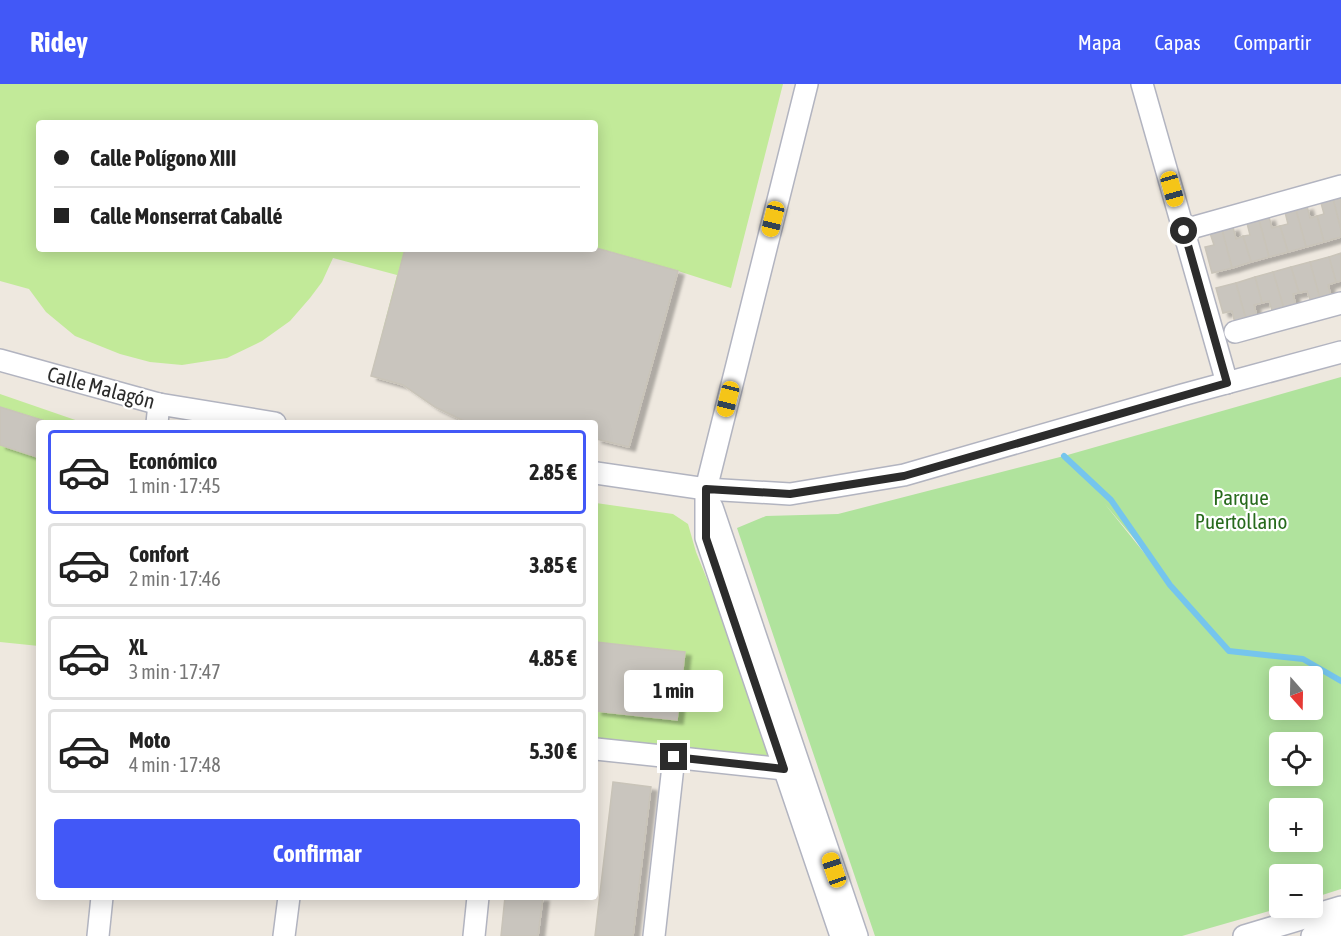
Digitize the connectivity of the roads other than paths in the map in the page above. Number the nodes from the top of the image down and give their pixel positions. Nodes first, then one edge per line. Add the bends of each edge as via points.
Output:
1 (807, 84) edge
2 (1142, 84) edge
3 (1341, 186) edge
4 (1184, 231) junction
5 (1341, 303) edge
6 (1235, 332) dead end
7 (1341, 352) edge
8 (0, 360) edge
9 (1227, 383) junction
10 (158, 414) edge
11 (236, 420) edge
12 (598, 473) edge
13 (706, 489) junction
14 (598, 748) edge
15 (674, 757) junction
16 (791, 767) junction
17 (102, 900) edge
18 (289, 900) edge
19 (478, 900) edge
20 (1341, 907) edge
21 (1341, 927) edge
22 (98, 936) edge
23 (284, 936) edge
24 (474, 936) edge
25 (654, 936) edge
26 (841, 936) edge
27 (857, 936) edge
28 (1244, 936) edge
29 (1312, 936) edge

1 - 13 street
2 - 4 street
3 - 4 street
4 - 9 street
5 - 6 street
7 - 9 street
8 - 10 street, Calle Malagón
9 - 13 street via 904,476 790,494
10 - 11 street, Calle Malagón
12 - 13 street
13 - 16 street
14 - 15 street
15 - 16 street
15 - 25 street
16 - 26 street
16 - 27 street
17 - 22 street
18 - 23 street
19 - 24 street
20 - 28 street
21 - 29 street

